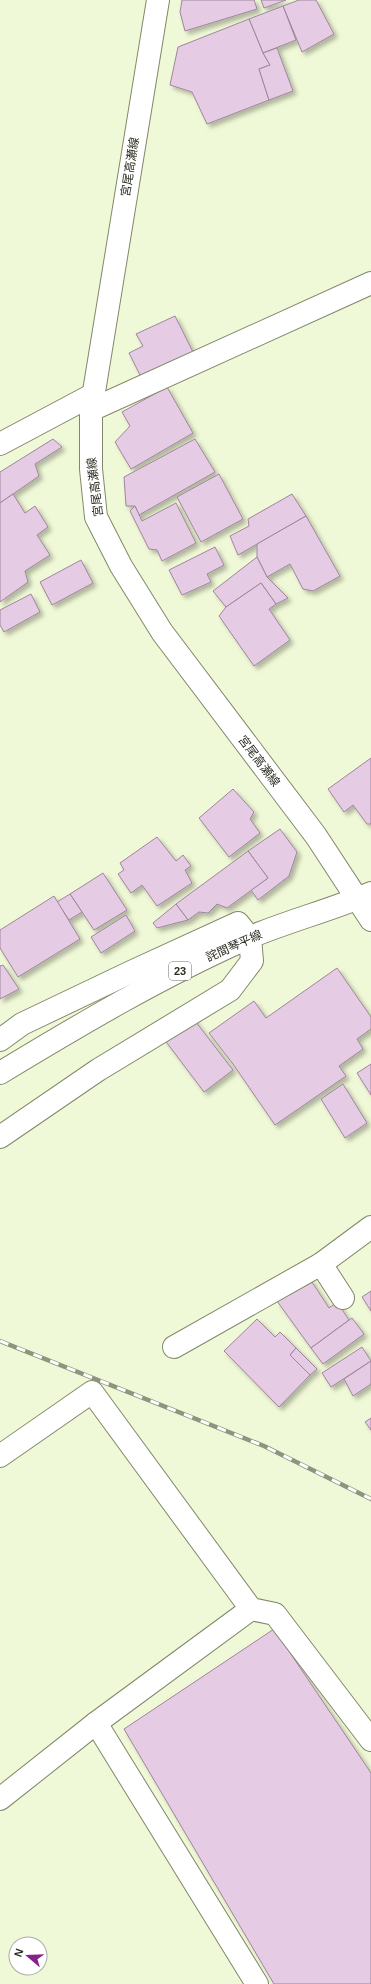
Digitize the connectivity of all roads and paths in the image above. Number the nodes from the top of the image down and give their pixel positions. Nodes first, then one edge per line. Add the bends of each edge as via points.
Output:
1 (158, 0) edge
2 (371, 283) edge
3 (93, 402) junction
4 (0, 444) edge
5 (364, 896) edge
6 (371, 920) edge
7 (250, 938) junction
8 (0, 1040) edge
9 (0, 1073) edge
10 (0, 1137) edge
11 (371, 1227) edge
12 (321, 1264) junction
13 (343, 1298) dead end
14 (174, 1347) dead end
15 (0, 1456) edge
16 (250, 1609) junction
17 (96, 1723) junction
18 (371, 1740) edge
19 (0, 1799) edge
20 (258, 1984) edge

1 - 3 street, 宮尾高瀬線
2 - 3 street
3 - 4 street
3 - 5 street, 宮尾高瀬線 via 91,469 96,516 121,566 162,632
5 - 6 street, 宮尾高瀬線
5 - 7 street, 詫間琴平線 / 23
7 - 8 street via 238,923 29,1021
7 - 9 street, 詫間琴平線 / 23 via 179,971 91,1017
7 - 10 street via 252,961 230,990 98,1070
11 - 12 street
12 - 13 street
12 - 14 street
15 - 16 street via 92,1392
16 - 17 street
16 - 18 street via 275,1614
17 - 19 street
17 - 20 street

